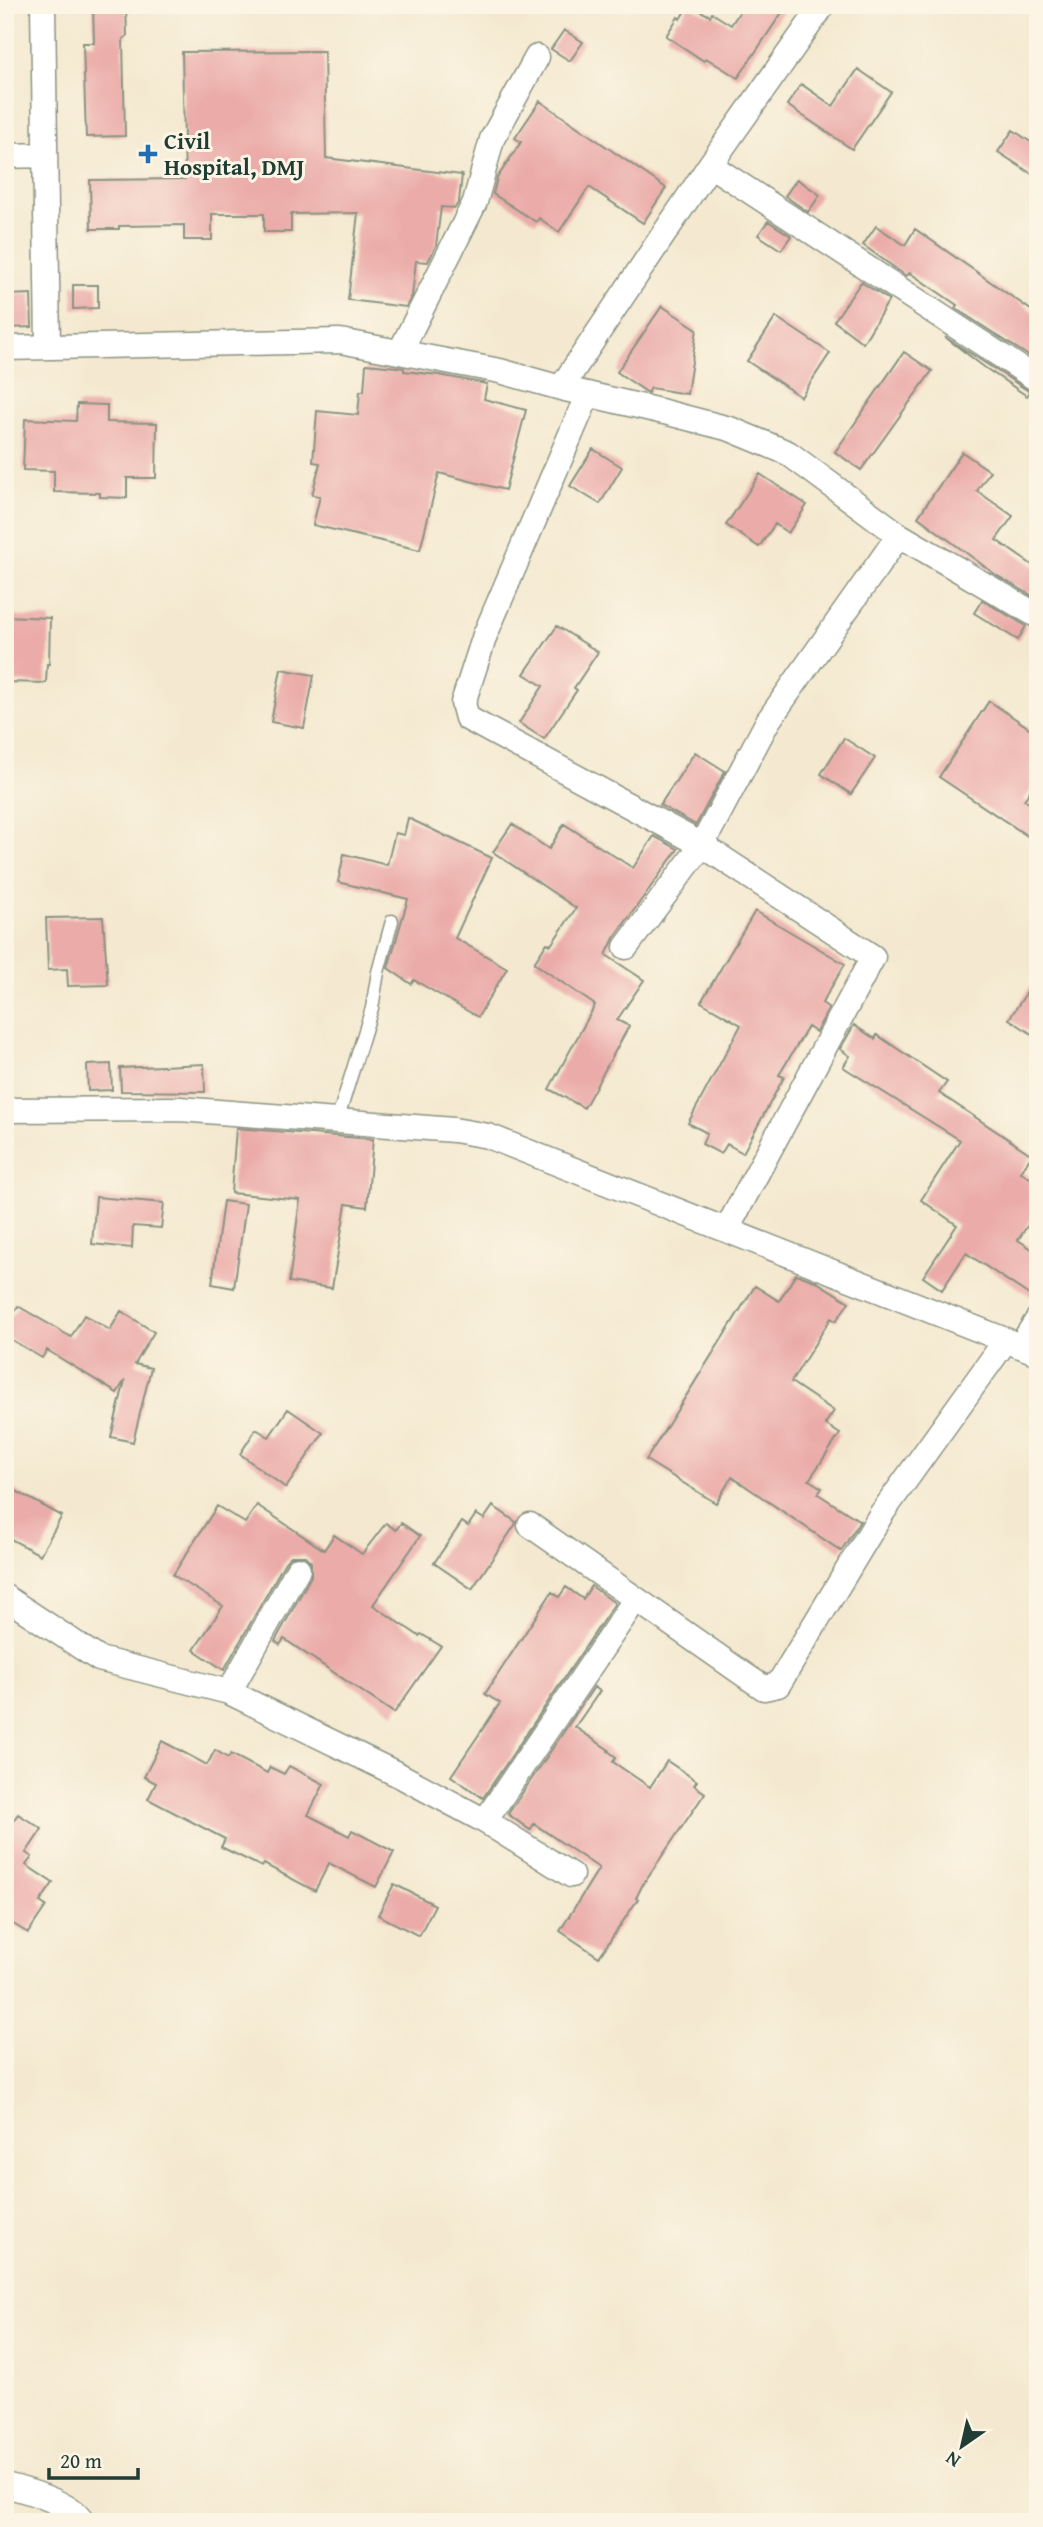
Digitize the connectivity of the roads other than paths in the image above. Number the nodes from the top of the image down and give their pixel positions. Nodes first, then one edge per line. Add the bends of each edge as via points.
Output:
1 (43, 5) edge
2 (823, 5) edge
3 (537, 57) dead end
4 (45, 155) junction
5 (5, 156) edge
6 (710, 165) junction
7 (48, 346) junction
8 (5, 348) edge
9 (400, 352) junction
10 (1038, 380) edge
11 (561, 388) junction
12 (588, 394) junction
13 (899, 535) junction
14 (1038, 617) edge
15 (702, 845) junction
16 (392, 921) dead end
17 (626, 947) dead end
18 (5, 1110) edge
19 (337, 1121) junction
20 (727, 1229) junction
21 (1038, 1319) edge
22 (1022, 1346) edge
23 (530, 1525) dead end
24 (298, 1569) dead end
25 (5, 1597) edge
26 (635, 1600) junction
27 (229, 1692) junction
28 (485, 1821) junction
29 (571, 1875) dead end
30 (5, 2485) edge
31 (82, 2522) edge

1 - 4 street
2 - 6 street
3 - 9 street via 492,139 475,202
4 - 5 street
4 - 7 street
6 - 10 street
6 - 11 street
7 - 8 street
7 - 9 street via 340,341
9 - 11 street
11 - 12 street
12 - 13 street via 730,429 788,453
12 - 15 street via 485,635 463,703 467,718
13 - 14 street
13 - 15 street via 768,721
15 - 17 street
15 - 20 street via 873,957
16 - 19 lane via 372,1008
18 - 19 street via 180,1109
19 - 20 street via 488,1136
20 - 22 street
21 - 22 street
22 - 26 street via 882,1513 778,1685 764,1688
23 - 26 street
24 - 27 street
25 - 27 street via 99,1659
26 - 28 street
27 - 28 street
28 - 29 street
30 - 31 street via 64,2505

